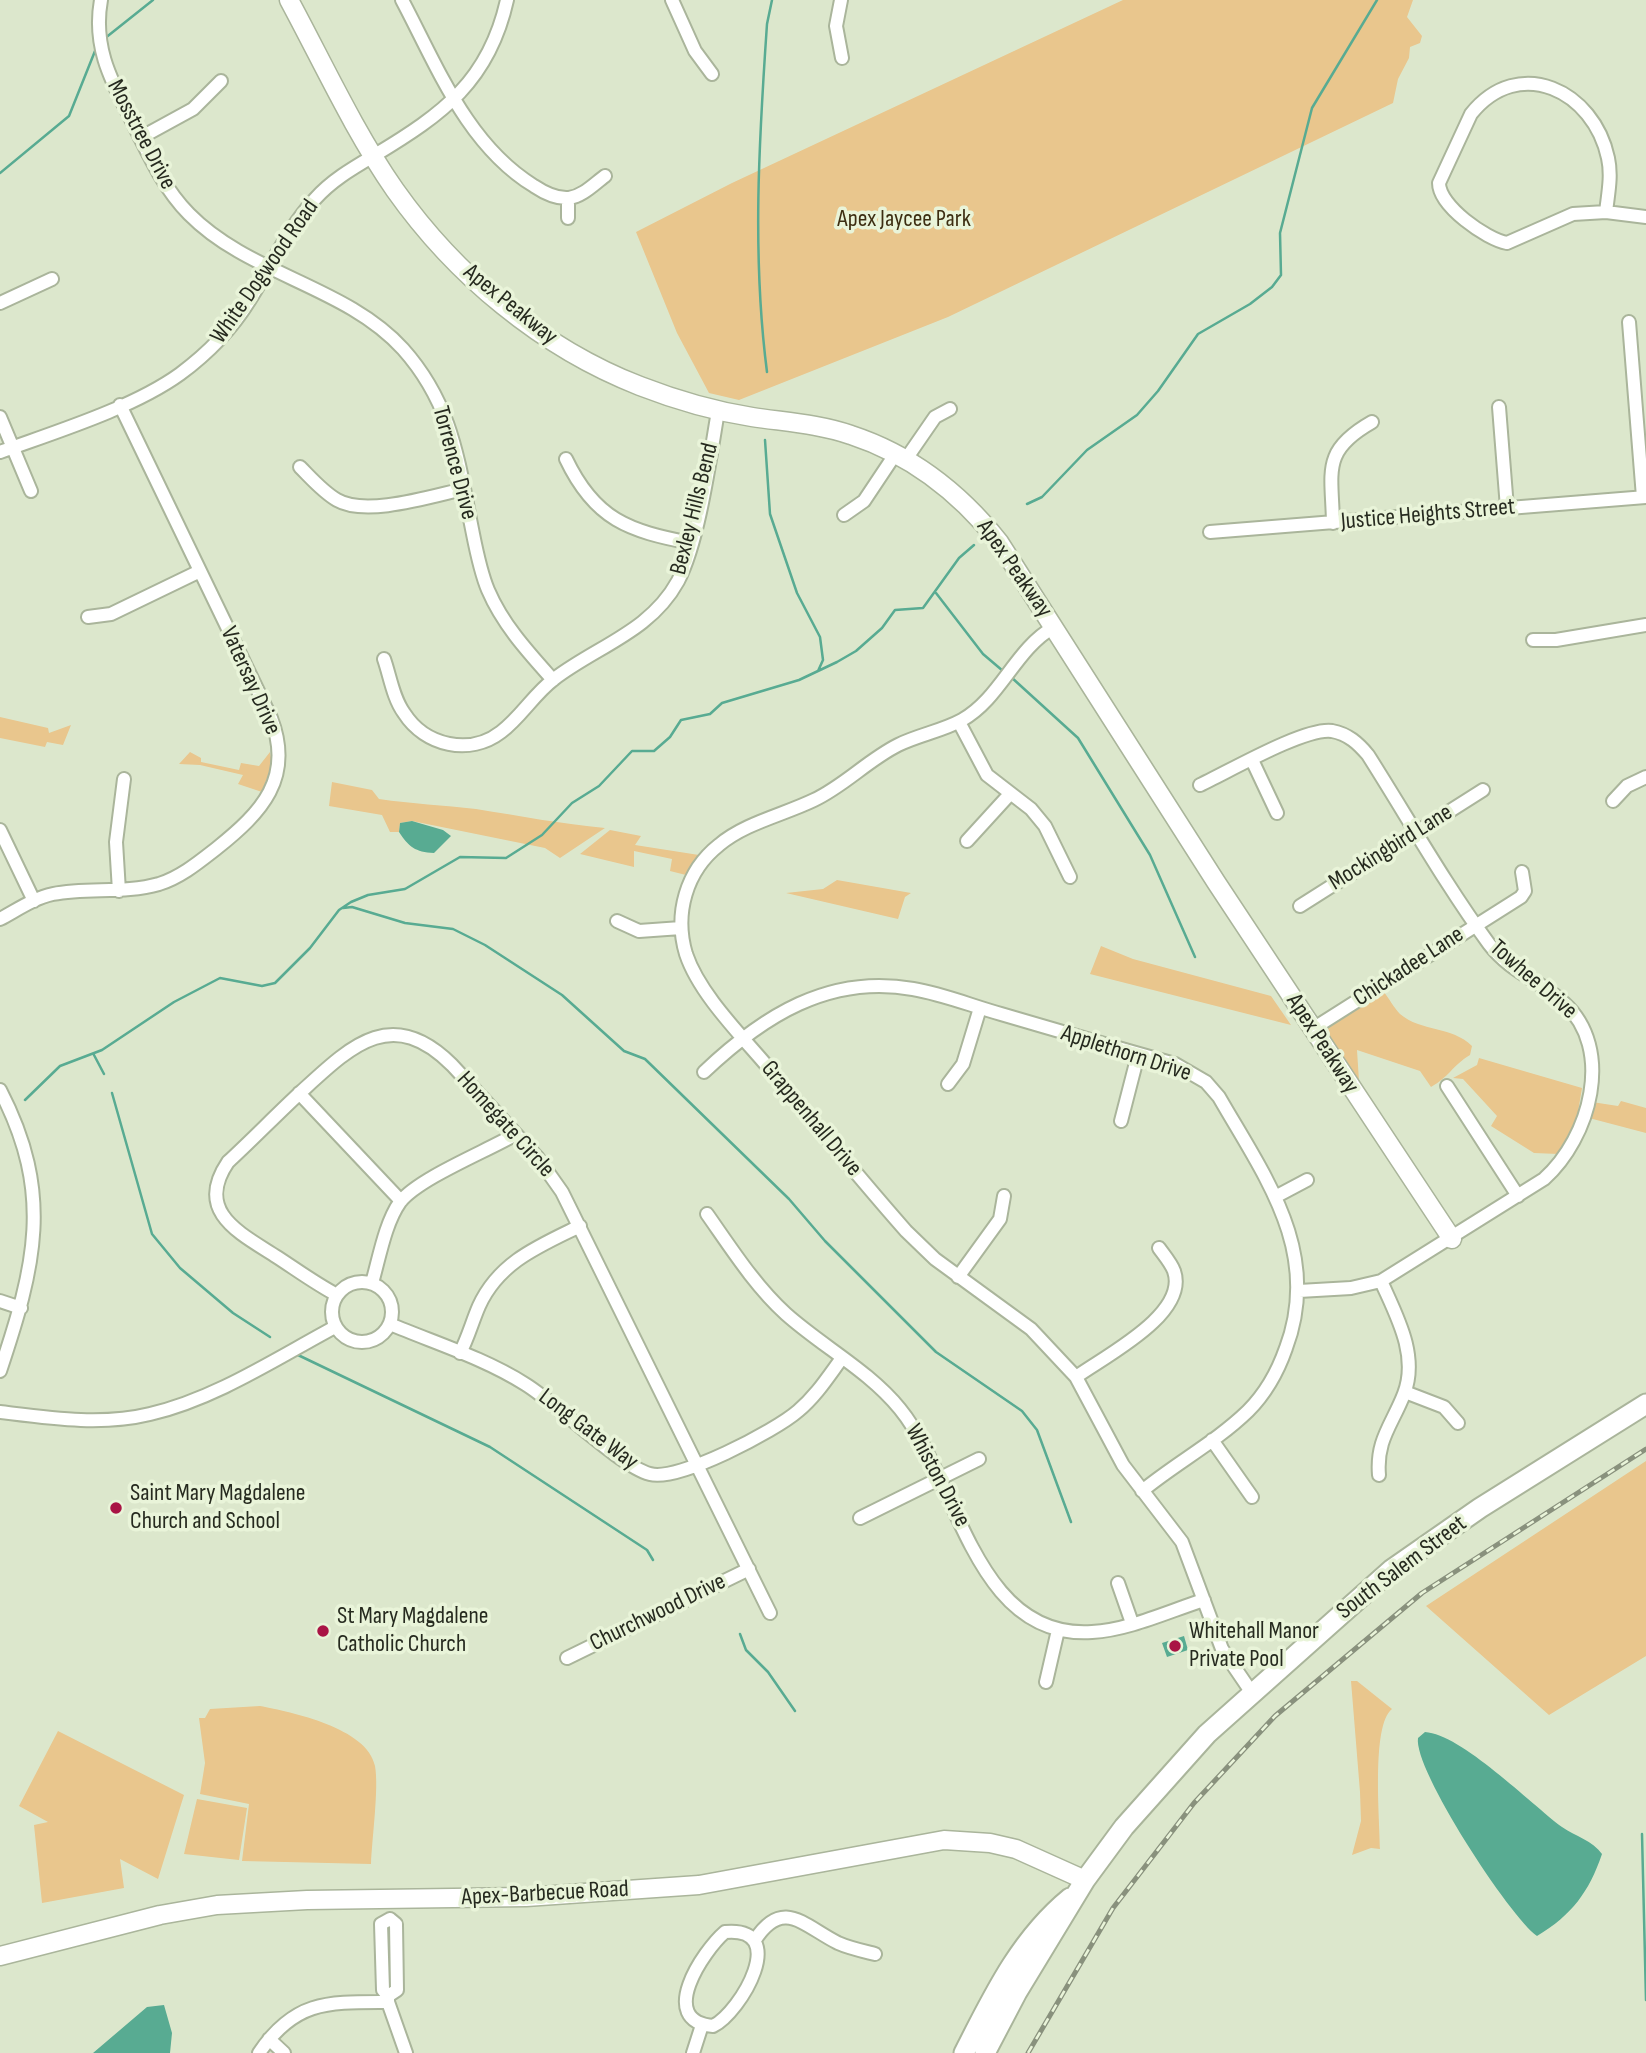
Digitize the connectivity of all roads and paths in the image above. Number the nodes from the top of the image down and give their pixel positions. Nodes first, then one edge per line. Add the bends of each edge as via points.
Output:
1 (102, 0) edge
2 (289, 0) edge
3 (402, 0) edge
4 (507, 0) edge
5 (672, 0) edge
6 (841, 0) edge
7 (842, 58) dead end
8 (712, 74) dead end
9 (221, 81) dead end
10 (455, 101) junction
11 (140, 138) junction
12 (374, 156) junction
13 (605, 176) dead end
14 (568, 198) junction
15 (1606, 212) junction
16 (1646, 217) edge
17 (568, 218) dead end
18 (268, 267) junction
19 (52, 279) dead end
20 (0, 303) edge
21 (1629, 322) dead end
22 (120, 405) junction
23 (1499, 407) dead end
24 (950, 409) dead end
25 (718, 411) junction
26 (0, 417) edge
27 (1372, 422) dead end
28 (13, 447) junction
29 (0, 452) edge
30 (901, 456) junction
31 (566, 459) dead end
32 (300, 467) dead end
33 (464, 489) junction
34 (31, 491) dead end
35 (1645, 497) edge
36 (1507, 508) junction
37 (844, 515) dead end
38 (1333, 523) junction
39 (1210, 532) dead end
40 (691, 543) junction
41 (200, 571) junction
42 (88, 617) dead end
43 (1646, 625) edge
44 (1054, 627) junction
45 (1534, 640) dead end
46 (384, 659) dead end
47 (553, 680) junction
48 (959, 722) junction
49 (1252, 760) junction
50 (1646, 777) edge
51 (124, 779) dead end
52 (1200, 785) dead end
53 (1483, 790) dead end
54 (1009, 795) junction
55 (1613, 801) dead end
56 (1277, 813) dead end
57 (0, 830) edge
58 (1416, 832) junction
59 (967, 841) dead end
60 (1522, 872) dead end
61 (1070, 877) dead end
62 (119, 891) junction
63 (34, 901) junction
64 (1300, 906) dead end
65 (0, 919) edge
66 (617, 921) dead end
67 (1475, 925) junction
68 (681, 928) junction
69 (980, 1008) junction
70 (1311, 1030) junction
71 (744, 1039) junction
72 (1139, 1055) junction
73 (704, 1072) dead end
74 (948, 1084) dead end
75 (1447, 1086) dead end
76 (0, 1090) edge
77 (299, 1093) junction
78 (1121, 1121) dead end
79 (516, 1134) junction
80 (1307, 1180) dead end
81 (1004, 1196) dead end
82 (1275, 1196) junction
83 (1518, 1196) junction
84 (401, 1201) junction
85 (707, 1214) dead end
86 (580, 1226) junction
87 (1452, 1239) junction
88 (1159, 1248) dead end
89 (958, 1277) junction
90 (1381, 1281) junction
91 (372, 1283) junction
92 (1299, 1291) junction
93 (337, 1295) junction
94 (0, 1301) edge
95 (21, 1308) junction
96 (390, 1324) junction
97 (335, 1327) junction
98 (460, 1353) junction
99 (842, 1358) junction
100 (0, 1371) edge
101 (1076, 1377) junction
102 (1405, 1392) junction
103 (1646, 1404) edge
104 (0, 1412) edge
105 (1458, 1423) dead end
106 (1212, 1440) junction
107 (979, 1459) dead end
108 (698, 1466) junction
109 (1379, 1475) dead end
110 (939, 1479) junction
111 (1142, 1491) junction
112 (1252, 1497) dead end
113 (860, 1518) dead end
114 (749, 1569) junction
115 (1118, 1583) dead end
116 (1204, 1600) junction
117 (770, 1613) dead end
118 (1132, 1623) junction
119 (1058, 1630) junction
120 (567, 1658) dead end
121 (1046, 1682) dead end
122 (1252, 1693) junction
123 (1081, 1886) junction
124 (387, 1899) junction
125 (755, 1940) junction
126 (875, 1954) dead end
127 (0, 1956) edge
128 (388, 1999) junction
129 (702, 2025) junction
130 (269, 2039) junction
131 (259, 2053) edge
132 (285, 2053) edge
133 (406, 2053) edge
134 (693, 2053) edge
135 (964, 2053) edge
136 (985, 2053) edge

1 - 11 street, Mosstree Drive via 98,29 103,61
2 - 12 main road, Apex Peakway
3 - 10 street
4 - 10 street, White Dogwood Road via 502,25 482,67
5 - 8 street via 695,51
6 - 7 street via 836,26
9 - 11 street via 186,114
10 - 12 street, White Dogwood Road
10 - 14 street via 476,133 511,170 539,189
11 - 18 street, Mosstree Drive via 167,188 189,215
12 - 18 street, White Dogwood Road via 343,174 315,199
12 - 25 main road, Apex Peakway via 438,242 512,312 609,373
13 - 14 street via 586,192
14 - 17 street
15 - 15 street via 1573,214 1517,240 1499,242 1447,205 1439,183 1479,104 1508,86 1538,83 1580,104 1596,127 1610,166
15 - 16 street
18 - 22 street, White Dogwood Road via 238,318 203,356 168,382
18 - 33 street, Torrence Drive via 363,316 402,349 430,383 444,411
19 - 20 street
21 - 35 street
22 - 28 street, White Dogwood Road
22 - 41 street, Vatersay Drive
23 - 36 street
24 - 30 street via 935,417
25 - 30 main road, Apex Peakway via 850,434
25 - 40 street, Bexley Hills Bend
26 - 28 street
27 - 38 street via 1348,436 1336,451
28 - 29 street, White Dogwood Road
28 - 34 street
30 - 37 street via 864,501
30 - 44 main road, Apex Peakway via 972,509
31 - 40 street via 587,495 614,520 647,534
32 - 33 street via 328,494 348,505 379,506
33 - 47 street, Torrence Drive via 488,590 511,631
35 - 36 street, Justice Heights Street
36 - 38 street, Justice Heights Street
38 - 39 street, Justice Heights Street
40 - 47 street, Bexley Hills Bend via 678,580 657,611 638,628
41 - 42 street via 111,614
41 - 62 street, Vatersay Drive via 271,718 279,752 277,773 258,812 190,870 159,884
43 - 45 street
44 - 48 street, Grappenhall Drive via 1035,641 994,693
44 - 70 main road, Apex Peakway
46 - 47 street, Bexley Hills Bend via 408,720 430,738 452,745 475,744 499,734
48 - 54 street via 980,766
48 - 68 street, Grappenhall Drive via 897,745 818,799 721,843 699,864 691,880
49 - 52 street, Towhee Drive
49 - 56 street
49 - 58 street, Towhee Drive via 1311,732 1345,735 1368,755
50 - 55 street via 1626,786
51 - 62 street via 116,842
53 - 58 street, Mockingbird Lane
54 - 59 street
54 - 61 street via 1045,825
57 - 63 street
58 - 64 street, Mockingbird Lane
58 - 67 street, Towhee Drive
60 - 67 street, Chickadee Lane via 1525,891 1521,897
62 - 63 street, Vatersay Drive via 69,891
63 - 65 street, Vatersay Drive
66 - 68 street via 639,931
67 - 70 street, Chickadee Lane
67 - 83 street, Towhee Drive via 1504,962 1564,1002 1580,1020 1590,1044 1587,1104 1572,1144 1554,1170
68 - 71 street, Grappenhall Drive via 696,974
69 - 71 street, Applethorn Drive via 915,989 857,987 799,1002
69 - 72 street, Applethorn Drive
69 - 74 street via 963,1064
70 - 87 main road, Apex Peakway
71 - 73 street, Applethorn Drive
71 - 89 street, Grappenhall Drive via 906,1231
72 - 78 street
72 - 82 street, Applethorn Drive via 1189,1070 1212,1088
75 - 83 street
76 - 95 street via 15,1118 33,1194 32,1261
77 - 79 street, Homegate Circle via 352,1046 374,1037 398,1036 440,1053
77 - 84 street
77 - 93 street, Homegate Circle via 228,1162 215,1195 229,1225
79 - 84 street
79 - 86 street, Homegate Circle via 552,1176
80 - 82 street
81 - 89 street via 1000,1219
82 - 92 street, Applethorn Drive via 1290,1232
83 - 87 street, Towhee Drive
84 - 91 street
85 - 99 street, Whiston Drive via 773,1301
86 - 98 street via 505,1269 479,1306
86 - 108 street, Homegate Circle
87 - 90 street, Towhee Drive
88 - 101 street via 1174,1270 1166,1310
89 - 101 street, Grappenhall Drive via 1031,1329
90 - 92 street, Towhee Drive via 1351,1289
90 - 102 street via 1406,1342
91 - 93 street via 353,1284
91 - 96 street via 391,1304
92 - 106 street, Applethorn Drive via 1289,1340 1272,1378 1250,1408
93 - 97 street via 331,1311
94 - 95 street
95 - 100 street
96 - 97 street via 378,1337 359,1342
96 - 98 street, Long Gate Way
97 - 104 street via 192,1401 149,1415 82,1420
98 - 108 street, Long Gate Way via 527,1385 640,1470 671,1476
99 - 108 street, Long Gate Way via 795,1414
99 - 110 street, Whiston Drive via 898,1408
101 - 111 street, Grappenhall Drive
102 - 105 street via 1444,1407
102 - 109 street via 1377,1454
103 - 122 main road, South Salem Street via 1391,1570
106 - 111 street, Applethorn Drive
106 - 112 street
107 - 110 street
108 - 114 street, Homegate Circle
110 - 113 street
110 - 119 street, Whiston Drive via 999,1591 1029,1617
111 - 116 street, Grappenhall Drive via 1182,1542
114 - 117 street, Homegate Circle
114 - 120 street, Churchwood Drive
115 - 118 street
116 - 118 street, Whiston Drive
116 - 122 street, Grappenhall Drive via 1222,1649
118 - 119 street, Whiston Drive via 1092,1632
119 - 121 street
122 - 123 main road, South Salem Street via 1172,1771
123 - 124 main road, Apex-Barbecue Road via 1016,1849 944,1840 699,1885 559,1895
123 - 135 main road, South Salem Street via 1046,1918 1002,1977
123 - 136 main road, South Salem Street
124 - 127 main road, Apex-Barbecue Road via 217,1905
124 - 128 street via 390,1919 396,1924 397,1990
125 - 126 street via 765,1924 796,1918 839,1944
125 - 129 street via 759,1958 740,1998 723,2021
125 - 129 street via 732,1931 713,1942 684,2003 687,2013
128 - 130 street via 309,2009 288,2019
128 - 133 street
129 - 134 street
130 - 131 street
130 - 132 street

